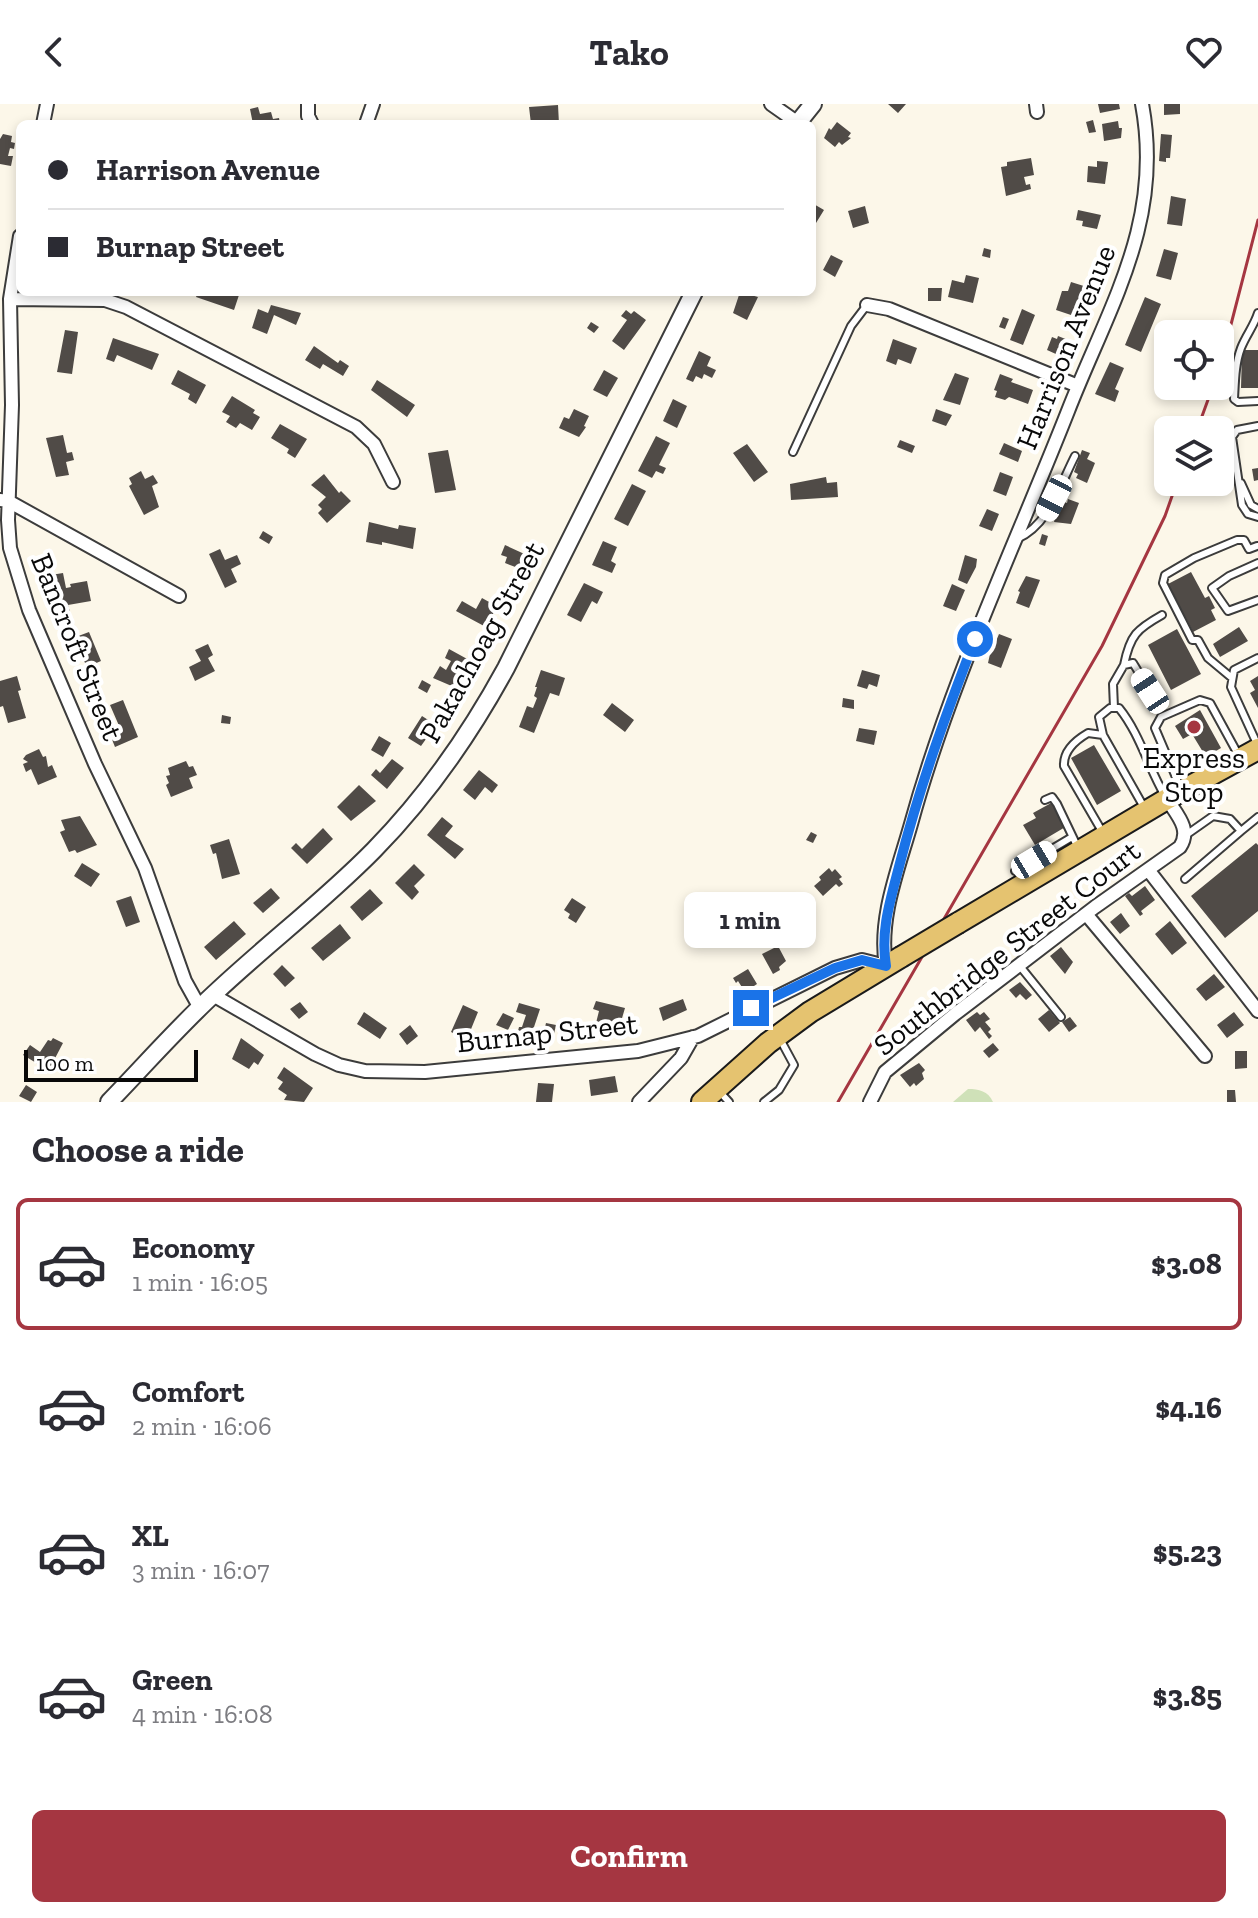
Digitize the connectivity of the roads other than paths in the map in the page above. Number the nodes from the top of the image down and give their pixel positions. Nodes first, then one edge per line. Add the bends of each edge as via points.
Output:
1 (771, 104) edge
2 (1142, 104) edge
3 (793, 120) edge
4 (16, 261) edge
5 (692, 296) edge
6 (10, 299) junction
7 (867, 305) joint
8 (1258, 313) edge
9 (1078, 386) junction
10 (1258, 401) edge
11 (1258, 426) edge
12 (793, 452) dead end
13 (1075, 456) dead end
14 (393, 482) dead end
15 (1241, 483) junction
16 (4, 500) edge
17 (1258, 509) edge
18 (1258, 517) edge
19 (1017, 539) junction
20 (1258, 547) edge
21 (1258, 563) edge
22 (179, 596) dead end
23 (1258, 600) edge
24 (1162, 615) dead end
25 (1258, 658) edge
26 (1124, 665) junction
27 (1232, 678) junction
28 (1150, 691) dead end
29 (1114, 708) junction
30 (1103, 735) junction
31 (1252, 751) edge
32 (1174, 795) junction
33 (1045, 800) dead end
34 (1146, 811) junction
35 (1258, 817) edge
36 (1241, 831) junction
37 (1186, 835) junction
38 (1104, 836) junction
39 (1076, 844) junction
40 (1015, 871) dead end
41 (1149, 871) junction
42 (1185, 879) dead end
43 (1086, 914) junction
44 (893, 962) junction
45 (1019, 965) junction
46 (213, 995) junction
47 (200, 1008) junction
48 (1258, 1011) edge
49 (1061, 1017) dead end
50 (778, 1036) junction
51 (693, 1037) junction
52 (1205, 1056) dead end
53 (716, 1097) edge
54 (109, 1102) edge
55 (639, 1102) edge
56 (764, 1102) edge
57 (870, 1102) edge

1 - 3 street
2 - 9 street, Harrison Avenue via 1149,170 1138,235
4 - 6 street, Bancroft Street
5 - 46 street, Pakachoag Street via 472,727 374,850
6 - 14 street via 105,300 126,307 360,430 374,444
6 - 16 street, Bancroft Street via 12,405
7 - 9 street via 902,314
7 - 12 lane via 851,326
8 - 10 lane via 1242,346 1234,399
9 - 19 street, Harrison Avenue
11 - 15 lane via 1232,435
13 - 19 lane via 1044,519
15 - 17 lane
15 - 18 lane via 1243,508
16 - 22 street
16 - 47 street, Bancroft Street via 25,600 145,868 185,981
19 - 44 street, Harrison Avenue via 930,756 884,928
20 - 27 lane via 1249,549 1244,540 1237,540 1194,558 1165,575 1163,583 1192,640 1198,640 1208,658
21 - 23 lane via 1212,588 1228,611
24 - 26 lane via 1139,627
25 - 27 lane via 1234,670
26 - 28 lane via 1133,663
26 - 29 lane via 1113,684
27 - 31 lane
29 - 30 lane via 1099,717
29 - 32 lane via 1131,723 1152,774
30 - 34 lane
30 - 38 lane via 1088,733 1078,739 1064,759
31 - 32 main road
31 - 32 lane via 1210,703 1200,700 1161,717 1155,728
32 - 34 main road
32 - 37 street
33 - 39 lane via 1052,797 1057,804
34 - 38 main road
35 - 36 lane
36 - 37 lane via 1230,819 1213,816
36 - 42 lane
37 - 41 street, Southbridge Street Court via 1176,852
38 - 39 main road
39 - 40 lane
39 - 44 main road, bridge
41 - 43 street, Southbridge Street Court
41 - 48 street
43 - 45 street, Southbridge Street Court
43 - 52 street
44 - 50 main road
44 - 51 street, Burnap Street via 862,960 835,968
45 - 49 lane
45 - 57 street, Southbridge Street Court via 885,1072
46 - 47 street, Pakachoag Street
46 - 51 street, Burnap Street via 327,1060 375,1073 638,1051
47 - 54 street, Pakachoag Street
50 - 53 main road
50 - 56 lane via 794,1065 779,1090
51 - 55 street via 681,1058

